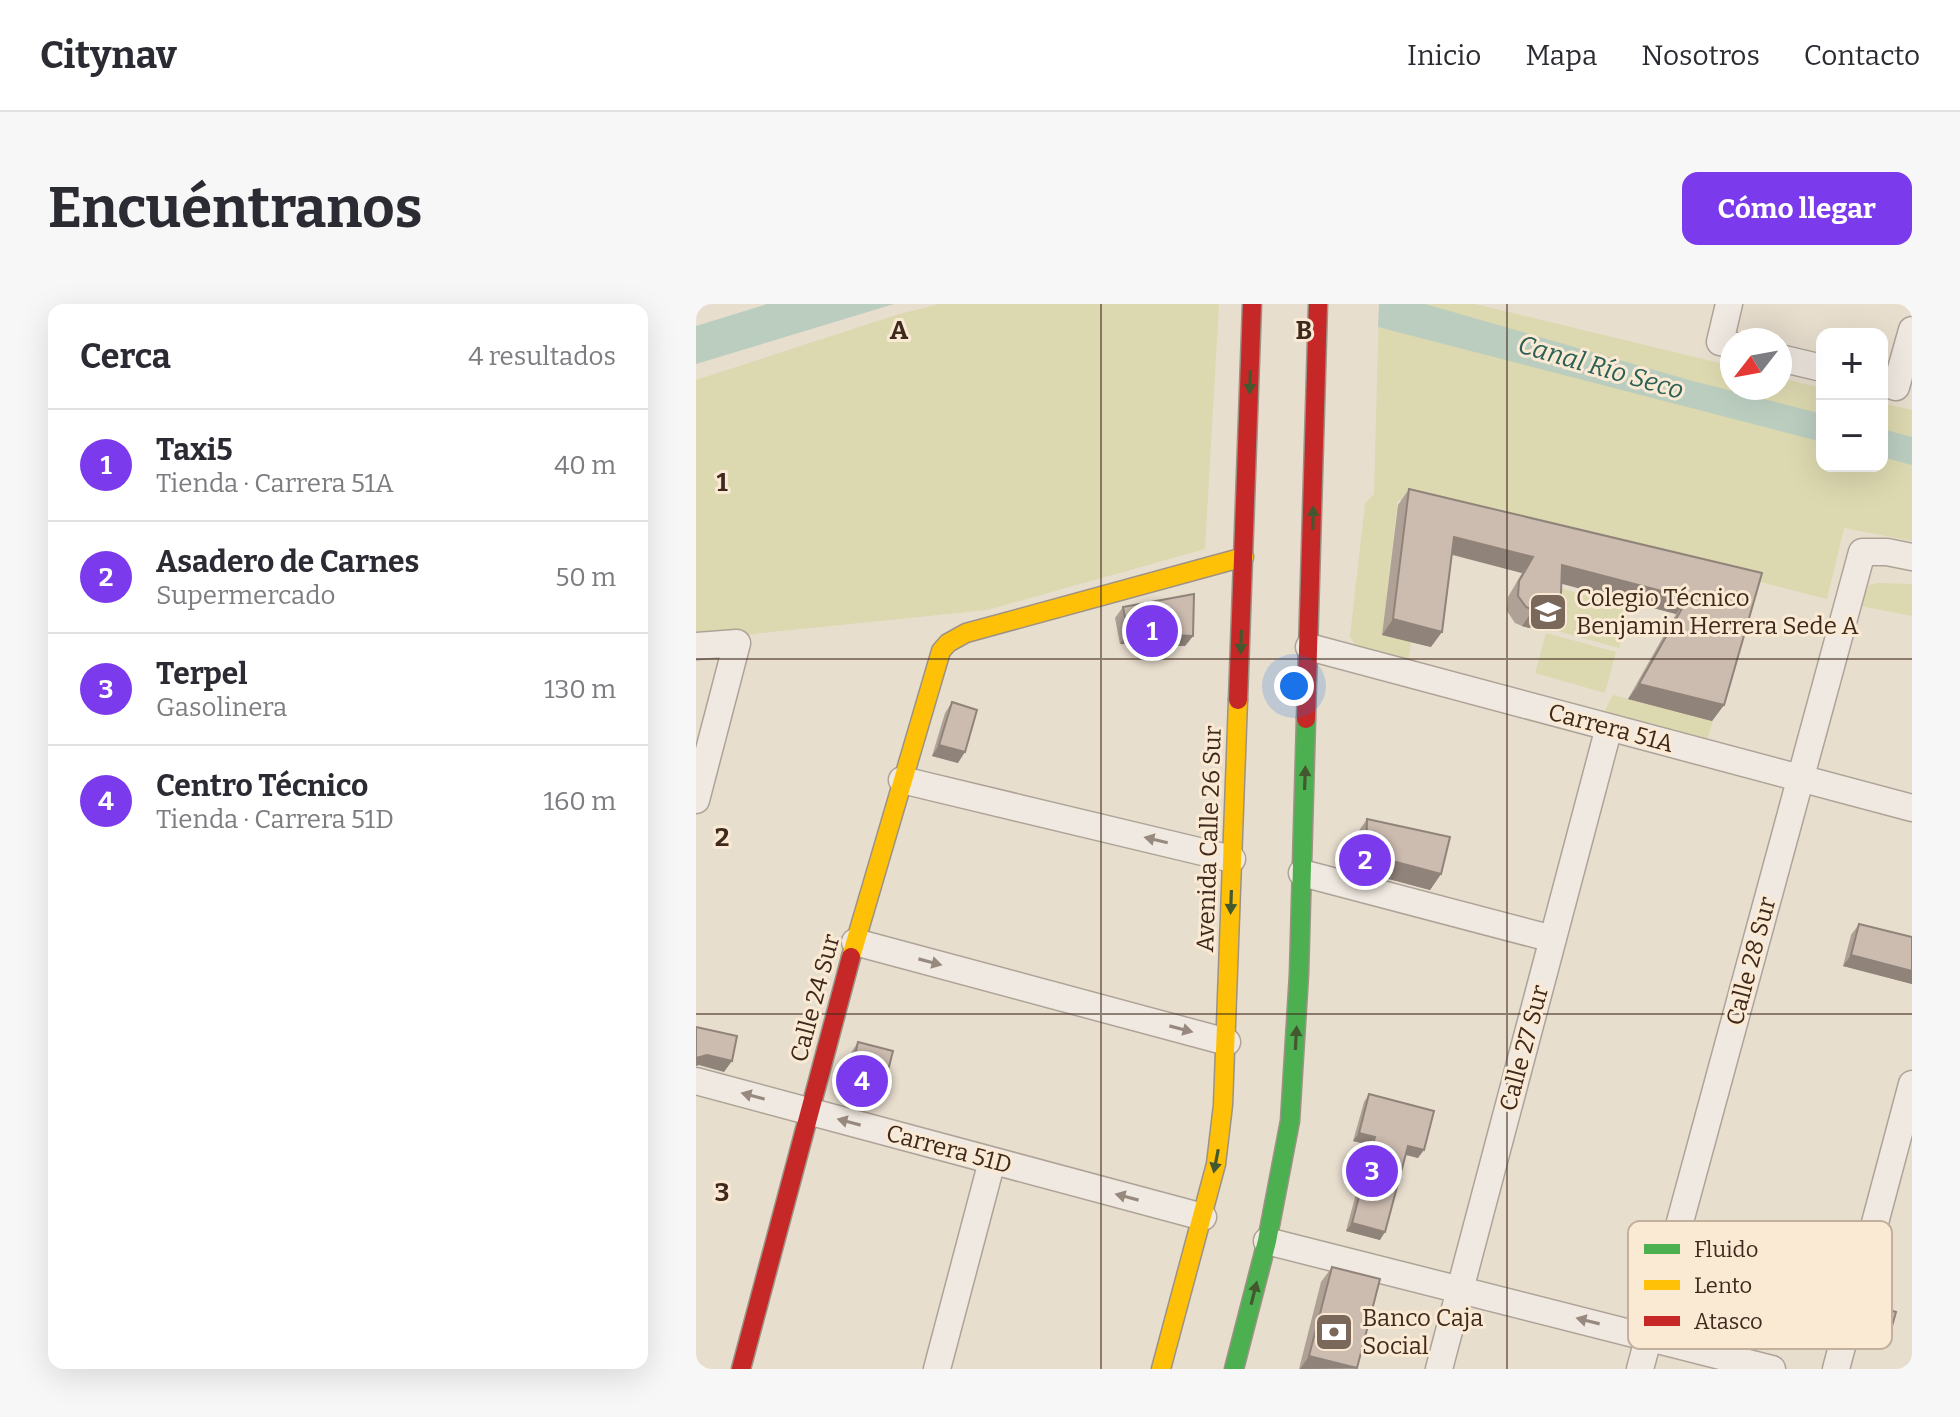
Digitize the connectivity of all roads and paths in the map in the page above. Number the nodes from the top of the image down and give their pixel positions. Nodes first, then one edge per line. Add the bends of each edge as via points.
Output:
1 (1252, 304) edge
2 (1318, 304) edge
3 (1729, 304) edge
4 (1727, 328) edge
5 (1912, 330) edge
6 (1792, 361) edge
7 (1816, 367) edge
8 (1889, 385) edge
9 (1244, 557) junction
10 (1912, 557) edge
11 (696, 646) edge
12 (1309, 647) junction
13 (1609, 727) junction
14 (1801, 778) junction
15 (902, 780) junction
16 (696, 800) edge
17 (1912, 808) edge
18 (1232, 859) junction
19 (1302, 873) junction
20 (1553, 939) junction
21 (855, 942) junction
22 (1227, 1042) junction
23 (696, 1081) edge
24 (1912, 1084) edge
25 (810, 1112) junction
26 (992, 1161) junction
27 (1203, 1217) junction
28 (1680, 1221) edge
29 (1875, 1221) edge
30 (1267, 1241) junction
31 (1460, 1288) junction
32 (1628, 1331) edge
33 (1645, 1349) edge
34 (1697, 1349) edge
35 (1841, 1349) edge
36 (741, 1369) edge
37 (937, 1369) edge
38 (1161, 1369) edge
39 (1234, 1369) edge
40 (1439, 1369) edge
41 (1640, 1369) edge
42 (1772, 1369) edge
43 (1836, 1369) edge

1 -> 9 main road, Avenida Calle 26 Sur
12 -> 2 main road
3 - 4 street
5 - 8 street
6 - 7 street
9 - 15 main road, Calle 24 Sur via 966,633 948,643 938,660
9 -> 18 main road, Avenida Calle 26 Sur
10 - 14 street, Calle 28 Sur via 1862,552
11 - 16 street via 737,643
12 - 13 street, Carrera 51A
19 -> 12 main road
13 - 14 street, Carrera 51A
13 - 20 street, Calle 27 Sur
14 - 17 street, Carrera 51A
14 - 28 street, Calle 28 Sur
18 -> 15 street
15 - 21 main road, Calle 24 Sur
18 -> 22 main road, Avenida Calle 26 Sur
19 - 20 street
30 -> 19 main road via 1293,1091
20 - 31 street, Calle 27 Sur
21 -> 22 street
21 - 25 main road, Calle 24 Sur
22 -> 27 main road, Avenida Calle 26 Sur via 1220,1135
25 -> 23 street, Carrera 51D
24 - 29 street
26 -> 25 street, Carrera 51D
25 - 36 main road, Calle 24 Sur
27 -> 26 street, Carrera 51D
26 - 37 street
27 - 38 main road, Avenida Calle 26 Sur
30 - 31 street
39 -> 30 main road
32 -> 31 street
31 - 40 street, Calle 27 Sur
33 - 41 street, Calle 28 Sur
34 - 42 street
35 - 43 street

